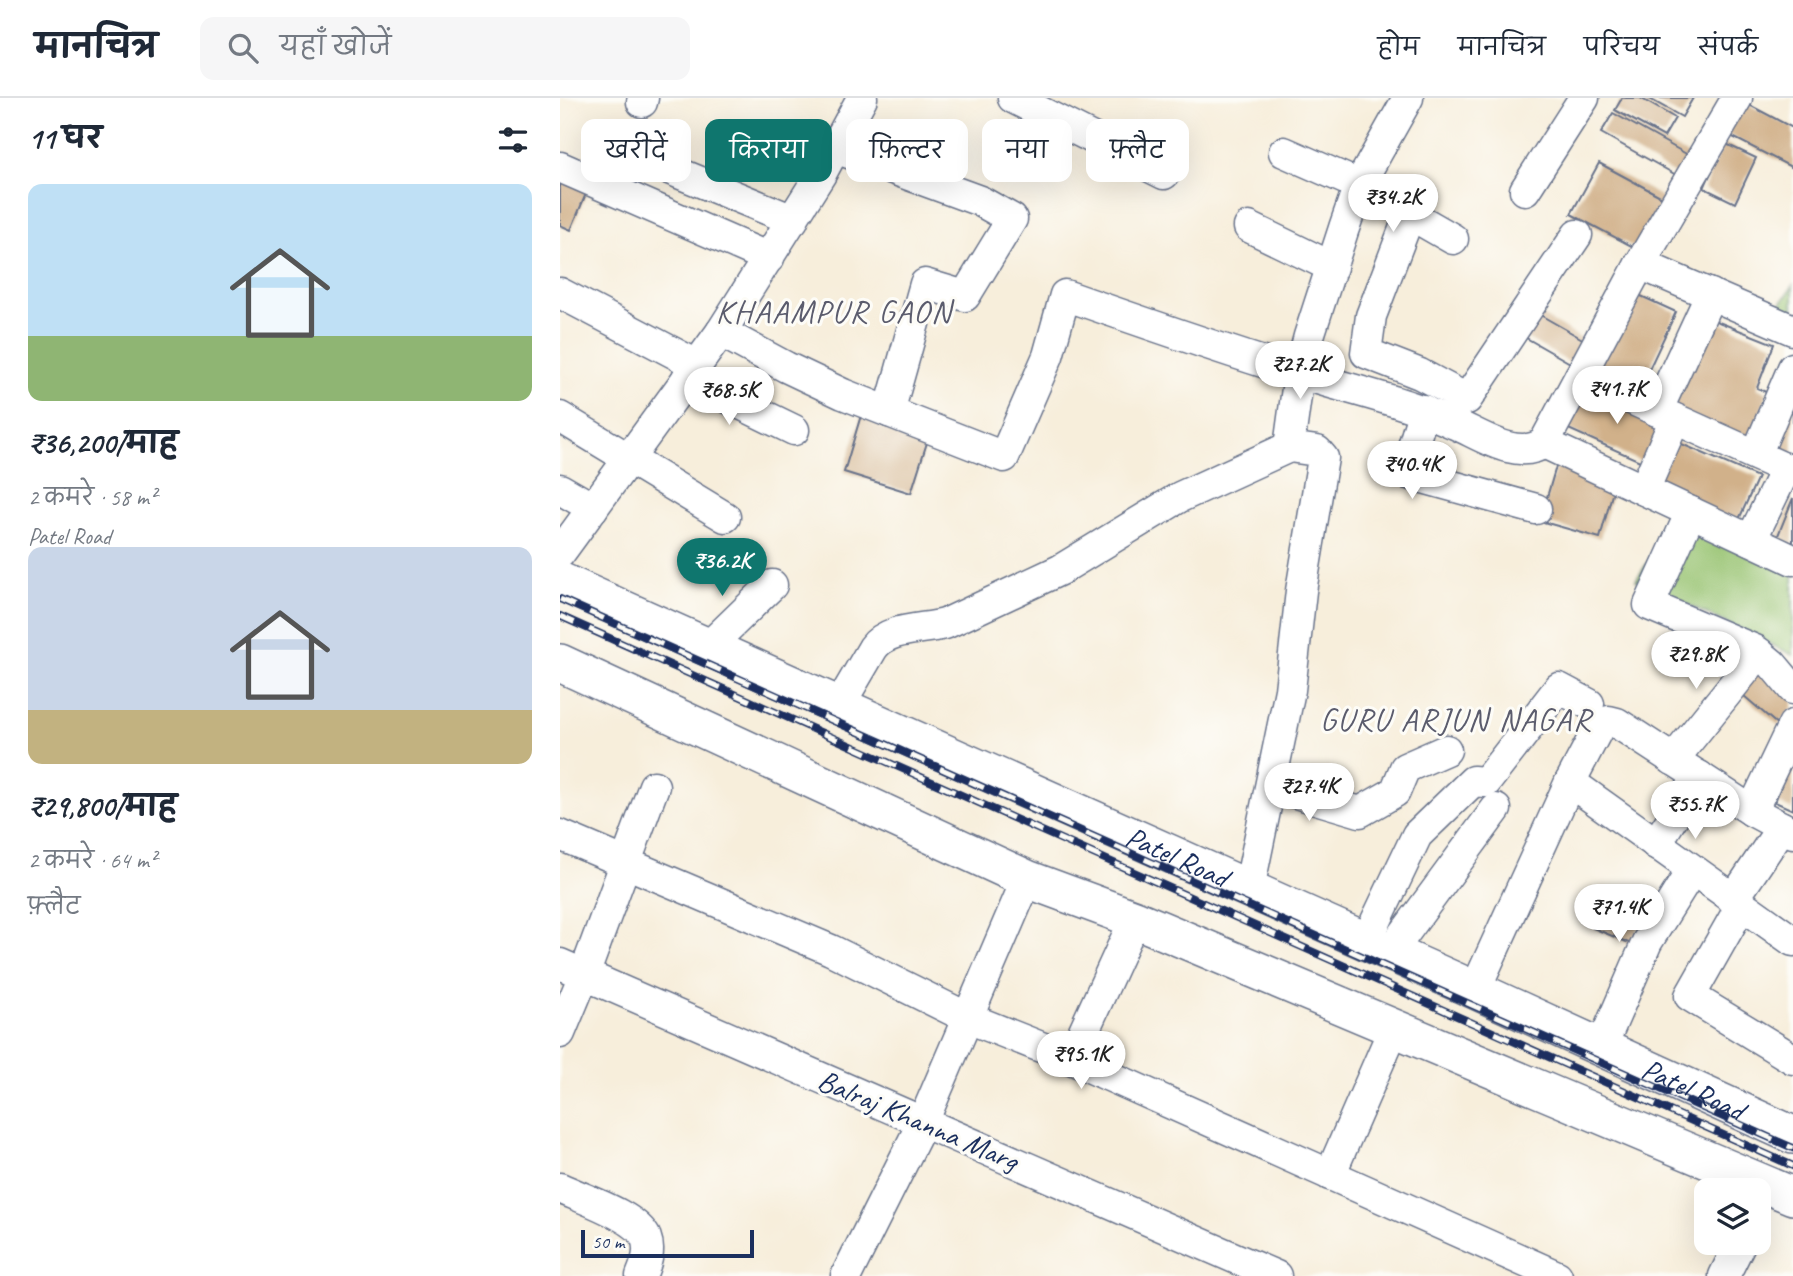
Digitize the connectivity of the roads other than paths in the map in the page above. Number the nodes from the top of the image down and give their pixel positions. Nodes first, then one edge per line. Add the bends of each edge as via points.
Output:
1 (1013, 98) edge
2 (1408, 98) edge
3 (1584, 98) edge
4 (1737, 98) edge
5 (860, 99) edge
6 (1086, 135) edge
7 (835, 148) junction
8 (1284, 152) dead end
9 (560, 167) edge
10 (691, 178) edge
11 (1359, 185) junction
12 (1525, 190) dead end
13 (1410, 214) junction
14 (793, 220) junction
15 (1248, 227) dead end
16 (1577, 235) dead end
17 (1453, 239) dead end
18 (769, 258) junction
19 (1640, 264) junction
20 (1332, 267) junction
21 (560, 293) edge
22 (1711, 295) junction
23 (1793, 330) edge
24 (721, 332) junction
25 (1793, 368) edge
26 (692, 372) junction
27 (1299, 374) junction
28 (1580, 376) junction
29 (1424, 410) junction
30 (889, 412) junction
31 (1666, 415) junction
32 (560, 416) edge
33 (794, 430) dead end
34 (1544, 443) junction
35 (1289, 447) junction
36 (1756, 455) junction
37 (629, 458) junction
38 (1790, 470) edge
39 (560, 489) edge
40 (1644, 490) junction
41 (593, 508) junction
42 (1536, 509) dead end
43 (1691, 512) junction
44 (725, 517) dead end
45 (1751, 540) junction
46 (560, 553) edge
47 (1793, 560) edge
48 (560, 581) edge
49 (772, 585) dead end
50 (708, 647) junction
51 (1759, 653) junction
52 (560, 663) edge
53 (1793, 689) edge
54 (1589, 704) dead end
55 (839, 706) junction
56 (1791, 735) edge
57 (1446, 750) dead end
58 (1673, 760) junction
59 (1699, 776) junction
60 (1570, 782) junction
61 (654, 786) dead end
62 (1272, 786) junction
63 (1496, 809) dead end
64 (1752, 811) junction
65 (1788, 830) edge
66 (560, 835) edge
67 (1656, 844) junction
68 (625, 863) junction
69 (1692, 870) junction
70 (1027, 879) junction
71 (1248, 889) junction
72 (1737, 903) junction
73 (1135, 919) junction
74 (1793, 941) edge
75 (1378, 947) junction
76 (572, 970) edge
77 (1475, 990) junction
78 (968, 1018) junction
79 (1394, 1028) junction
80 (560, 1033) edge
81 (1601, 1048) junction
82 (1071, 1059) junction
83 (1793, 1059) edge
84 (923, 1122) junction
85 (1793, 1135) edge
86 (1330, 1175) junction
87 (560, 1188) edge
88 (1773, 1195) edge
89 (1734, 1255) edge
90 (1221, 1265) edge
91 (641, 1276) edge
92 (846, 1276) edge
93 (1276, 1276) edge
94 (1557, 1276) edge
95 (1724, 1276) edge

1 - 6 street
2 - 11 street
3 - 12 street
4 - 19 street
5 - 7 street
7 - 14 street
7 - 30 street via 980,201 1012,219 965,296 925,284
8 - 11 street
9 - 18 street
10 - 14 street
11 - 13 street
11 - 20 street
13 - 16 street via 1371,316 1366,353 1467,399
13 - 17 street
14 - 18 street
15 - 20 street
18 - 24 street
19 - 22 street
19 - 28 street
20 - 27 street
21 - 26 street
22 - 23 street
22 - 31 street
24 - 26 street
24 - 30 street via 786,367
25 - 36 street
26 - 33 street
26 - 37 street
27 - 29 street
27 - 30 street via 1065,295 1048,356 1004,457
27 - 35 street
28 - 31 street
28 - 34 street
29 - 34 street via 1521,451
29 - 42 street via 1405,473
31 - 36 street
31 - 40 street
32 - 37 street
34 - 40 street
35 - 55 street via 1180,498 1060,570 944,624 879,639
35 - 62 street via 1317,451 1323,458
36 - 38 street
37 - 41 street
37 - 44 street
38 - 45 street
39 - 41 street
40 - 43 street
41 - 46 street
43 - 45 street
43 - 51 street via 1649,605
45 - 47 street
48 - 50 main road, Patel Road
49 - 50 street
50 - 55 main road, Patel Road
51 - 53 street
51 - 58 street
52 - 70 main road, Patel Road
54 - 75 street via 1559,688 1486,782 1473,781 1417,835
55 - 71 main road, Patel Road
56 - 64 street
57 - 62 street via 1405,768 1395,792 1360,812
58 - 59 street
58 - 60 street via 1609,721 1600,725
59 - 64 street
59 - 67 street
60 - 67 street
60 - 77 street
61 - 68 street
62 - 71 street
63 - 75 street
64 - 65 street
65 - 72 street
66 - 68 street
67 - 69 street
68 - 76 street
68 - 78 street via 831,950
69 - 72 street
69 - 81 street via 1647,942
70 - 73 main road, Patel Road
70 - 78 street
71 - 75 main road, Patel Road
72 - 74 street
72 - 83 street via 1690,996
73 - 79 main road, Patel Road
73 - 82 street
75 - 77 main road, Patel Road
76 - 80 street
76 - 84 street, Balraj Khanna Marg
77 - 81 main road, Patel Road
78 - 82 street
78 - 84 street
79 - 86 street
79 - 88 main road, Patel Road
81 - 85 main road, Patel Road
82 - 86 street
84 - 90 street, Balraj Khanna Marg
84 - 92 street
86 - 94 street
87 - 91 street via 642,1230 648,1256
89 - 95 street
90 - 93 street, Balraj Khanna Marg

